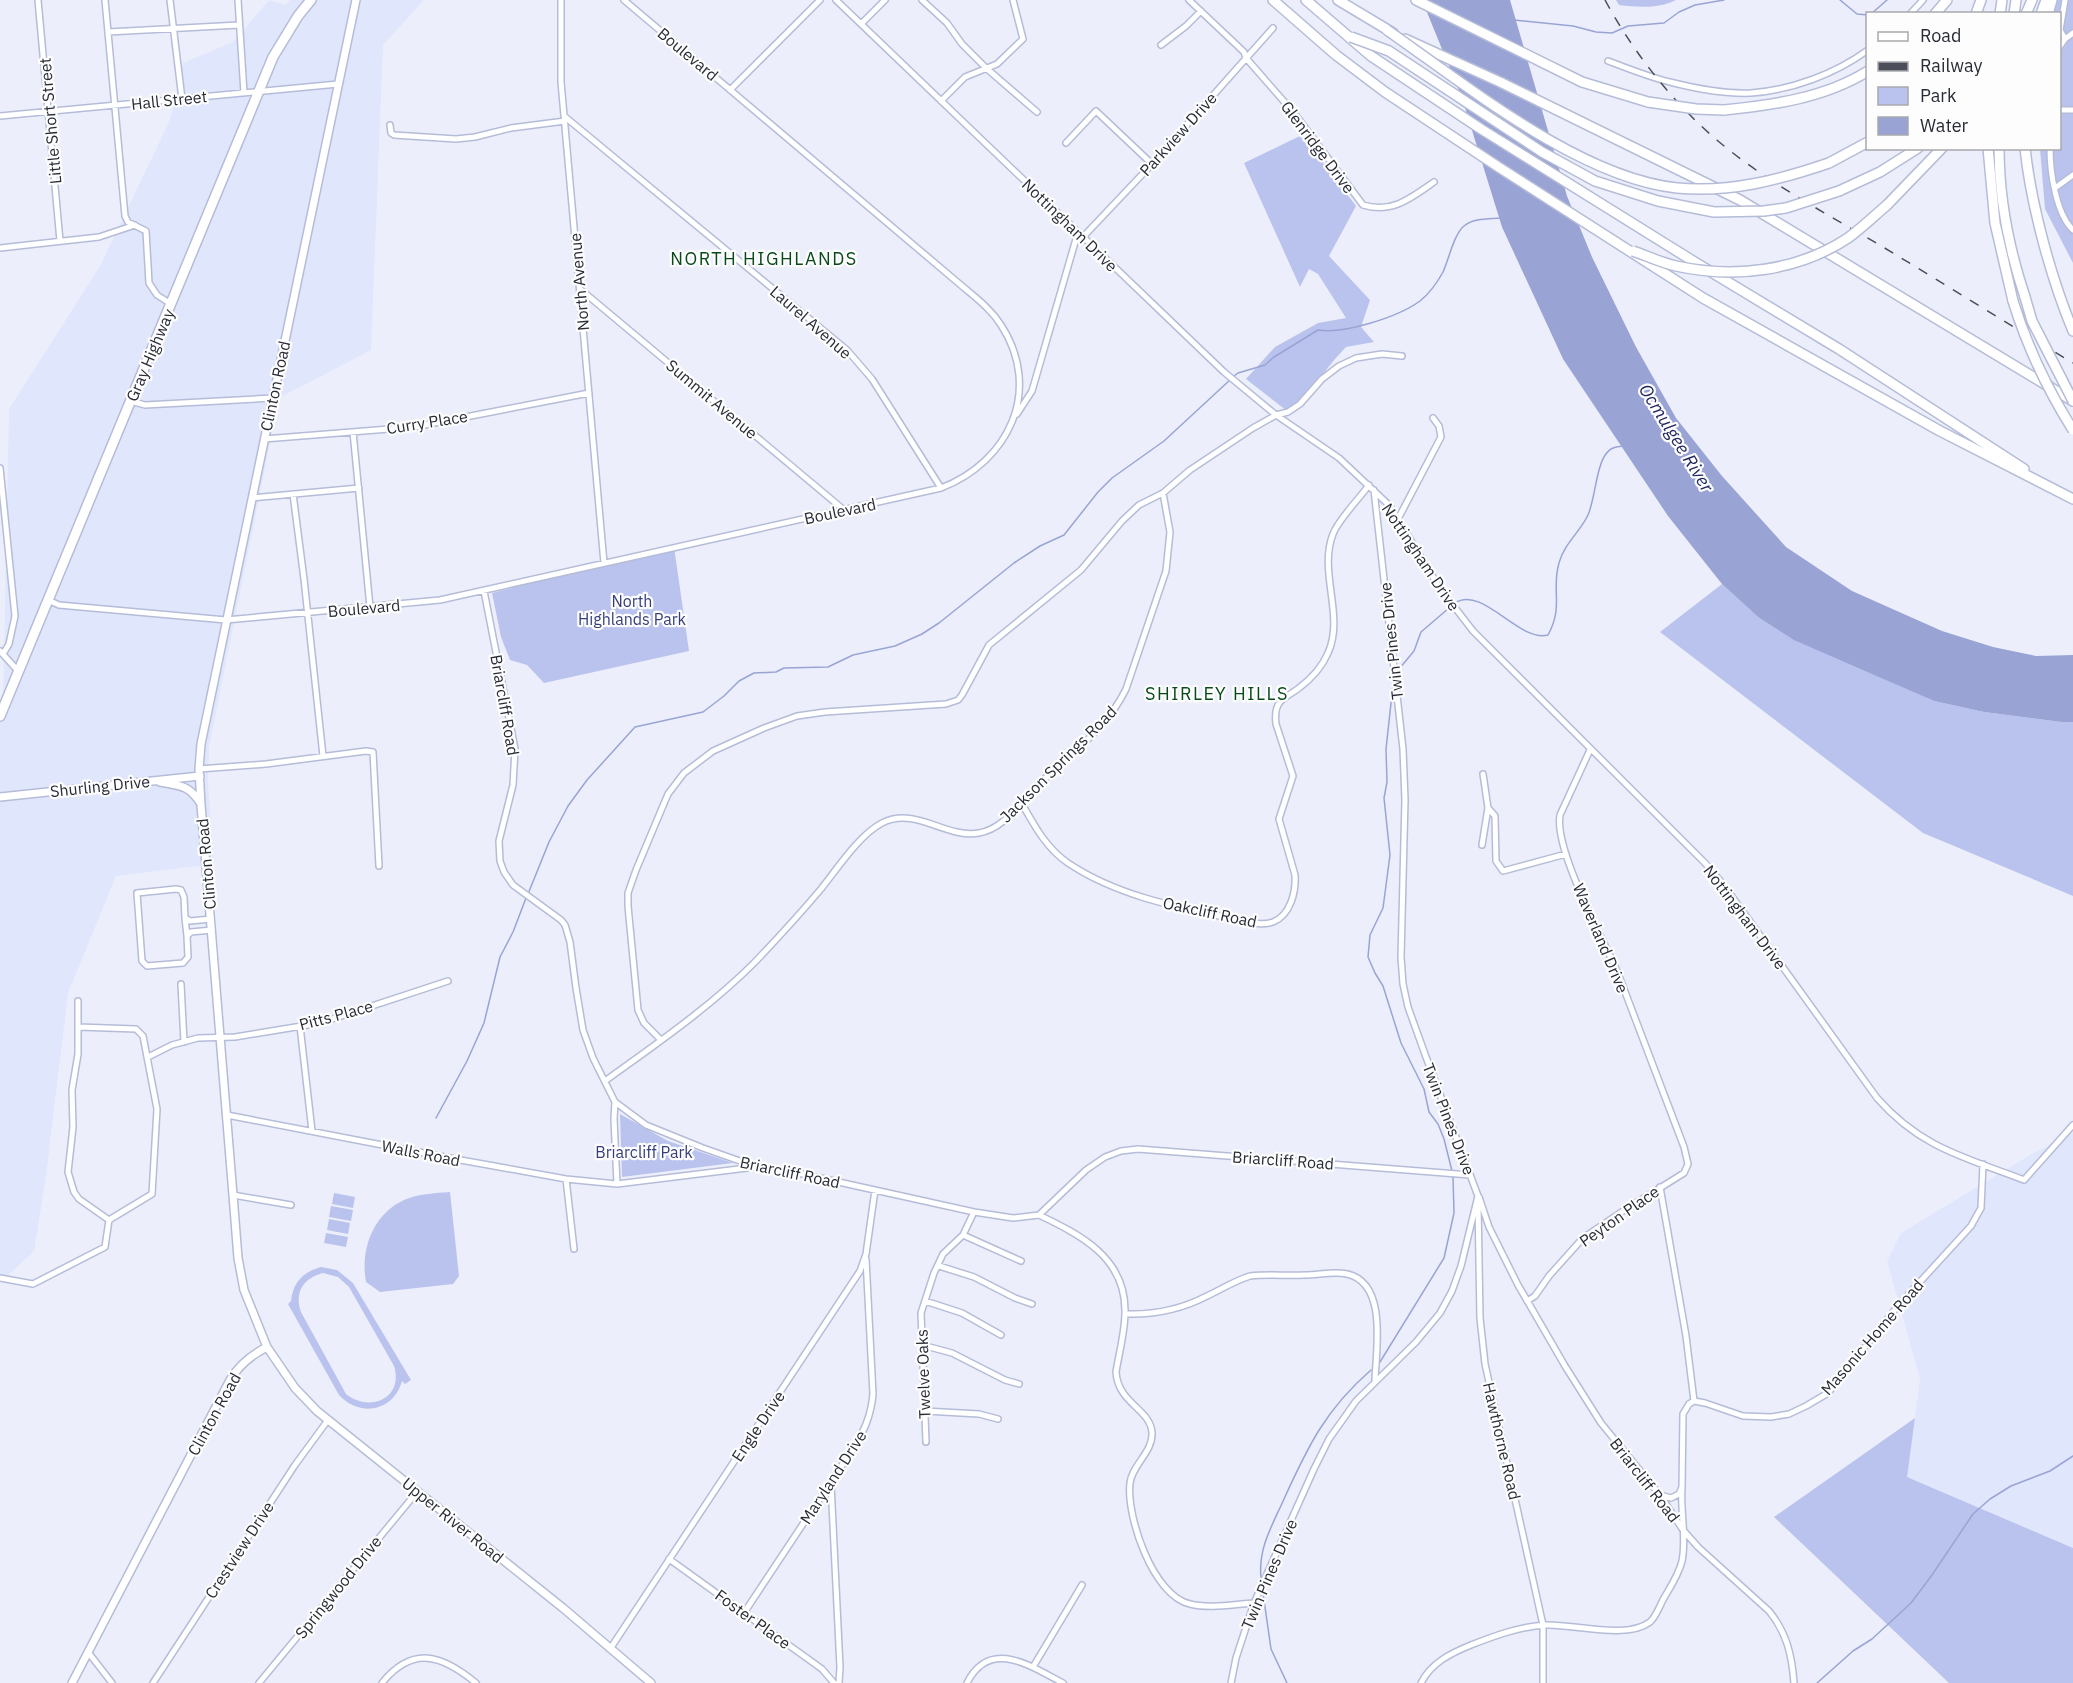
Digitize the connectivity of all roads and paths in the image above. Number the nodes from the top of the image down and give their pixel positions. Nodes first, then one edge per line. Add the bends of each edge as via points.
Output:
1 (38, 0) edge
2 (105, 0) edge
3 (170, 0) edge
4 (238, 0) edge
5 (311, 0) edge
6 (356, 0) edge
7 (561, 0) edge
8 (624, 0) edge
9 (820, 0) edge
10 (837, 0) edge
11 (885, 0) edge
12 (922, 0) edge
13 (1013, 0) edge
14 (1189, 0) edge
15 (1273, 0) edge
16 (1306, 0) edge
17 (1338, 0) edge
18 (1416, 0) edge
19 (1923, 0) edge
20 (1947, 0) edge
21 (2032, 0) edge
22 (2066, 0) edge
23 (1201, 11) junction
24 (1912, 12) edge
25 (1937, 12) edge
26 (2027, 12) edge
27 (861, 24) junction
28 (240, 25) junction
29 (2061, 25) edge
30 (173, 27) junction
31 (1273, 28) dead end
32 (1387, 30) junction
33 (108, 32) junction
34 (2061, 32) edge
35 (2073, 33) edge
36 (1351, 37) junction
37 (2065, 39) junction
38 (1161, 45) dead end
39 (2061, 45) edge
40 (1866, 51) edge
41 (1246, 58) junction
42 (1608, 61) dead end
43 (986, 68) junction
44 (1866, 72) edge
45 (338, 84) junction
46 (730, 90) junction
47 (259, 92) junction
48 (244, 93) junction
49 (182, 99) junction
50 (941, 101) junction
51 (116, 105) junction
52 (49, 112) junction
53 (1037, 112) dead end
54 (0, 116) edge
55 (564, 119) junction
56 (390, 125) dead end
57 (1066, 143) dead end
58 (1866, 143) edge
59 (1915, 150) edge
60 (1940, 150) edge
61 (1988, 150) edge
62 (1999, 150) edge
63 (2025, 150) edge
64 (2050, 150) edge
65 (1152, 164) junction
66 (2073, 175) edge
67 (1434, 182) dead end
68 (2055, 188) junction
69 (135, 225) junction
70 (2073, 230) edge
71 (1080, 235) junction
72 (60, 241) junction
73 (0, 248) edge
74 (1633, 251) junction
75 (580, 289) junction
76 (171, 304) junction
77 (2073, 331) edge
78 (1402, 356) dead end
79 (589, 393) junction
80 (272, 398) junction
81 (2073, 400) edge
82 (130, 401) junction
83 (1276, 414) junction
84 (1015, 416) junction
85 (1433, 418) dead end
86 (2073, 430) edge
87 (353, 432) junction
88 (264, 439) junction
89 (0, 468) edge
90 (1368, 485) junction
91 (359, 488) junction
92 (941, 488) junction
93 (1374, 490) junction
94 (1163, 493) junction
95 (293, 494) junction
96 (252, 498) junction
97 (2071, 498) edge
98 (844, 510) junction
99 (1398, 519) junction
100 (604, 563) junction
101 (483, 591) junction
102 (48, 600) junction
103 (370, 607) junction
104 (308, 613) junction
105 (226, 620) junction
106 (2, 652) edge
107 (19, 672) junction
108 (1, 710) edge
109 (1590, 750) junction
110 (323, 756) junction
111 (200, 772) junction
112 (1483, 774) dead end
113 (152, 781) junction
114 (0, 797) edge
115 (1021, 802) junction
116 (201, 805) junction
117 (1488, 808) junction
118 (1482, 845) dead end
119 (1566, 854) junction
120 (379, 866) dead end
121 (185, 918) junction
122 (211, 919) junction
123 (212, 930) junction
124 (186, 936) junction
125 (448, 981) dead end
126 (181, 984) dead end
127 (78, 1001) dead end
128 (300, 1026) junction
129 (78, 1027) junction
130 (221, 1038) junction
131 (661, 1040) junction
132 (184, 1042) junction
133 (148, 1057) junction
134 (605, 1081) junction
135 (615, 1102) junction
136 (227, 1115) junction
137 (2073, 1125) edge
138 (1676, 1127) joint
139 (312, 1131) junction
140 (1983, 1164) junction
141 (757, 1167) junction
142 (1470, 1175) junction
143 (566, 1179) junction
144 (617, 1184) junction
145 (1660, 1186) junction
146 (875, 1190) junction
147 (233, 1195) junction
148 (1478, 1196) junction
149 (291, 1205) dead end
150 (974, 1212) junction
151 (1039, 1215) junction
152 (109, 1220) junction
153 (963, 1235) junction
154 (574, 1249) dead end
155 (866, 1254) junction
156 (1021, 1261) dead end
157 (939, 1266) junction
158 (0, 1278) edge
159 (926, 1301) junction
160 (1527, 1301) junction
161 (1032, 1304) dead end
162 (1125, 1314) junction
163 (1001, 1335) dead end
164 (922, 1345) junction
165 (267, 1347) junction
166 (1375, 1380) junction
167 (1019, 1384) dead end
168 (1694, 1401) junction
169 (925, 1411) junction
170 (998, 1419) dead end
171 (328, 1420) junction
172 (926, 1442) dead end
173 (831, 1482) junction
174 (1682, 1488) junction
175 (417, 1492) junction
176 (1660, 1495) junction
177 (1683, 1530) junction
178 (669, 1559) junction
179 (1082, 1585) dead end
180 (1254, 1602) junction
181 (744, 1613) junction
182 (1543, 1625) junction
183 (610, 1649) junction
184 (88, 1652) junction
185 (1033, 1667) junction
186 (72, 1683) edge
187 (112, 1683) edge
188 (153, 1683) edge
189 (259, 1683) edge
190 (382, 1683) edge
191 (476, 1683) edge
192 (651, 1683) edge
193 (834, 1683) edge
194 (839, 1683) edge
195 (967, 1683) edge
196 (1063, 1683) edge
197 (1231, 1683) edge
198 (1421, 1683) edge
199 (1543, 1683) edge
200 (1794, 1683) edge

1 - 52 street, Little Short Street
2 - 33 street
3 - 30 street
4 - 28 street
5 - 47 highway, Gray Highway via 273,57
6 - 45 street, Clinton Road
7 - 55 street, North Avenue
8 - 46 street, Boulevard
9 - 46 street
10 - 27 street, Nottingham Drive
11 - 27 street
12 - 43 street
13 - 43 street via 1023,39 997,64
14 - 23 street, Glenridge Drive
15 - 74 highway via 1385,92
16 - 36 highway
17 - 32 highway
18 - 44 highway, bridge via 1582,82 1648,102 1724,110 1776,104 1844,84
19 - 24 street
20 - 25 highway
21 - 26 highway
22 - 29 street
23 - 38 street
23 - 41 street, Glenridge Drive
27 - 50 street, Nottingham Drive
28 - 30 street
28 - 48 street
30 - 33 street
30 - 49 street
31 - 41 street, Parkview Drive
32 - 58 highway, bridge via 1516,120 1597,164 1677,188 1733,188 1778,180 1829,163
32 - 81 highway, bridge via 1740,201
33 - 51 street
34 - 37 street
35 - 37 street
36 - 59 highway, bridge via 1389,51 1542,152 1595,181 1658,201 1714,212 1786,208 1839,191
36 - 97 highway via 1371,56 1461,115
37 - 39 street
40 - 42 street via 1814,78 1750,93 1672,83
41 - 65 street, Parkview Drive
41 - 67 street, Glenridge Drive via 1294,113 1364,205 1387,208
43 - 50 street via 965,77
43 - 53 street
45 - 47 street, Hall Street
45 - 80 street, Clinton Road
46 - 84 street, Boulevard via 992,313 1016,360 1019,388
47 - 48 street, Hall Street
47 - 76 highway, Gray Highway
48 - 49 street, Hall Street
49 - 51 street, Hall Street
50 - 71 street, Nottingham Drive
51 - 52 street, Hall Street
51 - 69 street via 125,216
52 - 54 street, Hall Street
52 - 72 street, Little Short Street
55 - 56 street via 456,139 394,135
55 - 75 street, North Avenue
55 - 92 street, Laurel Avenue via 846,350 872,379
57 - 65 street via 1096,111
60 - 74 highway, bridge via 1859,230 1804,260 1745,272 1706,270 1675,266
61 - 86 highway, bridge via 1995,223 2013,301 2036,363
62 - 81 highway, bridge via 2013,257 2032,321
63 - 77 highway via 2052,273
64 - 68 street
65 - 71 street, Parkview Drive
66 - 68 street
68 - 70 street via 2061,213
69 - 72 street via 99,237
69 - 76 street via 146,231 151,288
71 - 83 street, Nottingham Drive via 1228,376
71 - 84 street via 1032,390
72 - 73 street
74 - 97 highway, bridge via 1703,298 1931,426
75 - 79 street, North Avenue
75 - 98 street, Summit Avenue
76 - 82 highway, Gray Highway
78 - 83 street via 1356,358 1322,379 1300,404
79 - 87 street, Curry Place via 414,427
79 - 100 street, North Avenue
80 - 82 street via 145,405
80 - 88 street, Clinton Road
82 - 102 highway, Gray Highway
83 - 90 street, Nottingham Drive via 1339,458
83 - 94 street via 1190,470
84 - 92 street, Boulevard via 989,457 967,476
85 - 99 street via 1441,438
87 - 88 street, Curry Place
87 - 91 street
88 - 96 street, Clinton Road
89 - 106 street via 15,616 9,644
90 - 93 street, Nottingham Drive
90 - 115 street, Oakcliff Road via 1332,534 1328,582 1334,629 1328,654 1309,680 1280,702 1275,715 1293,776 1279,819 1296,884 1289,908 1282,916 1267,923 1245,921 1177,907 1108,884 1066,862 1052,849
91 - 95 street
91 - 103 street
92 - 98 street, Boulevard
93 - 99 street, Nottingham Drive
93 - 142 street, Twin Pines Drive via 1403,749 1403,984
94 - 115 street, Jackson Springs Road via 1170,532 1166,571 1123,696 1091,736
94 - 131 street via 1139,505 1081,570 989,645 958,700 797,716 713,751 684,773 662,806 628,893 638,1010 644,1023
95 - 96 street
95 - 104 street
96 - 105 street, Clinton Road
98 - 100 street, Boulevard
99 - 109 street, Nottingham Drive via 1451,605
100 - 101 street, Boulevard
101 - 103 street, Boulevard
101 - 134 street, Briarcliff Road via 515,749 513,785 499,841 500,861 508,879 561,920 568,933 583,1030
102 - 105 street, Boulevard
102 - 107 highway, Gray Highway
103 - 104 street, Boulevard
104 - 105 street, Boulevard
104 - 110 street
105 - 111 street, Clinton Road via 202,735
106 - 107 street
107 - 108 highway, Gray Highway
109 - 119 street, Waverland Drive via 1560,815 1558,825
109 - 140 street, Nottingham Drive via 1723,884 1887,1110 1927,1142
110 - 111 street
110 - 120 street via 373,752
111 - 113 street, Shurling Drive
111 - 116 street, Clinton Road
112 - 117 street
113 - 114 street, Shurling Drive
113 - 116 street via 185,787 193,791
115 - 131 street, Jackson Springs Road via 998,825 980,833 959,832 914,819 891,820 873,829 751,965
116 - 122 street, Clinton Road
117 - 118 street
117 - 119 street via 1494,816 1496,861 1503,871
119 - 138 street, Waverland Drive via 1618,974
121 - 122 street
121 - 124 street
121 - 124 street via 181,890 136,893 143,964 183,963 188,957
122 - 123 street, Clinton Road
123 - 124 street
123 - 130 street, Clinton Road
125 - 128 street, Pitts Place
126 - 132 street
127 - 129 street
128 - 130 street, Pitts Place
128 - 139 street
129 - 133 street via 136,1029 143,1036
129 - 152 street via 68,1172 79,1199
130 - 132 street, Pitts Place
130 - 136 street, Clinton Road
131 - 134 street, Jackson Springs Road
132 - 133 street, Pitts Place
133 - 152 street via 157,1109 152,1194
134 - 135 street, Briarcliff Road
135 - 141 street, Briarcliff Road via 646,1125
135 - 144 street
136 - 139 street, Walls Road
136 - 147 street, Clinton Road
137 - 140 street, Nottingham Drive via 2024,1180
138 - 145 street, Peyton Place via 1688,1164 1684,1173
139 - 143 street, Walls Road
140 - 168 street, Masonic Home Road via 1981,1208 1971,1226 1897,1307 1828,1393 1806,1407 1771,1417 1743,1416
141 - 144 street, Walls Road
141 - 146 street, Briarcliff Road
142 - 148 street, Twin Pines Drive
142 - 151 street, Briarcliff Road via 1138,1149 1106,1157 1086,1170
143 - 144 street, Walls Road
143 - 154 street
145 - 160 street, Peyton Place via 1583,1238
145 - 168 street
146 - 150 street, Briarcliff Road
146 - 155 street, Engle Drive
147 - 149 street
147 - 165 street, Clinton Road via 244,1290
148 - 160 street, Briarcliff Road via 1489,1227
148 - 166 street, Twin Pines Drive via 1452,1291 1430,1327
148 - 182 street, Hawthorne Road via 1480,1318 1485,1364
150 - 151 street, Briarcliff Road via 1013,1218
150 - 153 street, Twelve Oaks
151 - 162 street via 1079,1235 1101,1253 1119,1282
152 - 158 street via 105,1246 33,1284
153 - 156 street
153 - 157 street, Twelve Oaks via 945,1252
155 - 173 street, Maryland Drive via 872,1408 861,1436
155 - 178 street, Engle Drive via 860,1271
157 - 159 street, Twelve Oaks
157 - 161 street via 974,1277
159 - 163 street via 962,1313
159 - 164 street, Twelve Oaks via 921,1313
160 - 176 street, Briarcliff Road via 1601,1423
162 - 166 street via 1188,1305 1250,1276 1344,1274 1366,1285 1375,1308
162 - 180 street via 1116,1372 1122,1394 1147,1420 1152,1432 1130,1483 1136,1521 1152,1570 1184,1602 1204,1606
164 - 167 street via 952,1353
164 - 169 street, Twelve Oaks
165 - 171 street, Upper River Road via 299,1393
165 - 184 street, Clinton Road via 255,1353 230,1380
166 - 180 street, Twin Pines Drive via 1329,1439
168 - 174 street via 1683,1414
169 - 170 street
169 - 172 street, Twelve Oaks
171 - 175 street, Upper River Road
171 - 188 street, Crestview Drive
173 - 181 street, Maryland Drive
173 - 194 street
174 - 176 street via 1671,1498
174 - 177 street
175 - 183 street, Upper River Road
175 - 189 street, Springwood Drive
176 - 177 street, Briarcliff Road
177 - 182 street via 1677,1576 1650,1622 1618,1631
177 - 200 street, Briarcliff Road via 1778,1623 1790,1652
178 - 181 street, Foster Place
178 - 183 street, Engle Drive
179 - 185 street
180 - 197 street, Twin Pines Drive
181 - 193 street, Foster Place via 822,1669
182 - 198 street via 1463,1648 1439,1662
182 - 199 street, Hawthorne Road
183 - 192 street, Upper River Road
184 - 186 street, Clinton Road
184 - 187 street
185 - 195 street via 1015,1659 996,1659 976,1669
185 - 196 street
190 - 191 street via 399,1666 424,1658 449,1663

